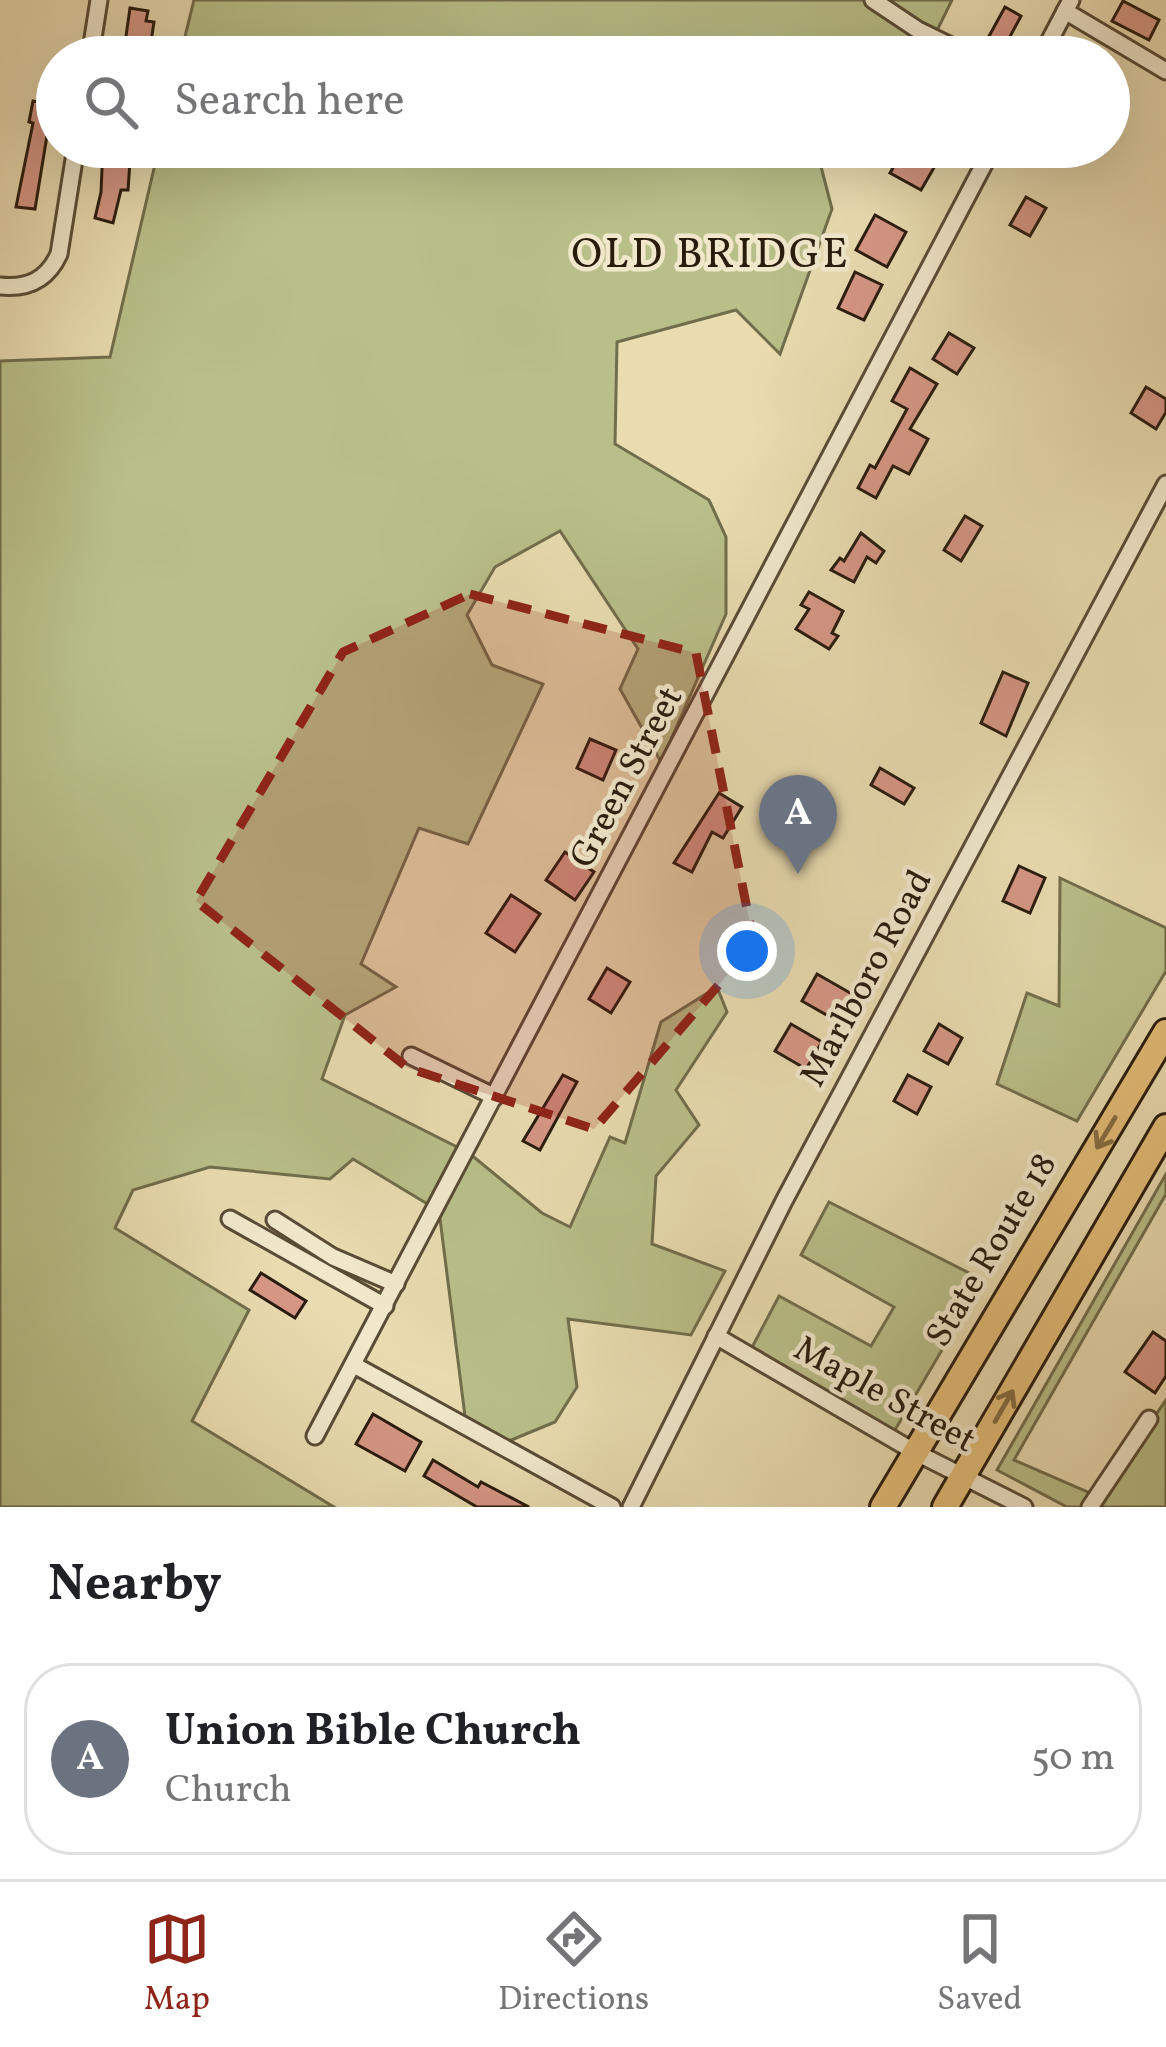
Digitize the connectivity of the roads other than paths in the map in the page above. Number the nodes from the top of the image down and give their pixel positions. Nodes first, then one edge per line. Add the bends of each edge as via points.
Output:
1 (99, 0) edge
2 (873, 0) edge
3 (1067, 6) edge
4 (93, 36) edge
5 (931, 36) edge
6 (1051, 36) edge
7 (1113, 36) edge
8 (1130, 47) edge
9 (1166, 71) edge
10 (72, 168) edge
11 (982, 168) edge
12 (0, 286) edge
13 (1166, 484) edge
14 (1166, 1032) edge
15 (411, 1056) dead end
16 (495, 1097) junction
17 (1166, 1127) edge
18 (230, 1219) dead end
19 (275, 1220) dead end
20 (396, 1284) junction
21 (385, 1306) junction
22 (716, 1336) junction
23 (354, 1365) junction
24 (1149, 1419) dead end
25 (315, 1436) dead end
26 (915, 1452) junction
27 (964, 1474) junction
28 (612, 1507) edge
29 (631, 1507) edge
30 (883, 1507) edge
31 (945, 1507) edge
32 (1024, 1507) edge
33 (1090, 1507) edge

1 - 4 street
2 - 5 street
3 - 6 street
3 - 7 street
8 - 9 street
10 - 12 street via 52,268 31,284
11 - 16 street, Green Street
13 - 22 street, Marlboro Road
14 -> 26 highway, State Route 18
15 - 16 street
16 - 20 street, Green Street
27 -> 17 highway
18 - 21 street
19 - 20 street
20 - 21 street, Green Street
21 - 23 street, Green Street
22 - 26 street, Maple Street
22 - 29 street, Marlboro Road
23 - 25 street, Green Street
23 - 28 street
24 - 33 street
26 - 27 street, Maple Street
26 - 30 highway, State Route 18
27 - 31 highway
27 - 32 street, Maple Street

